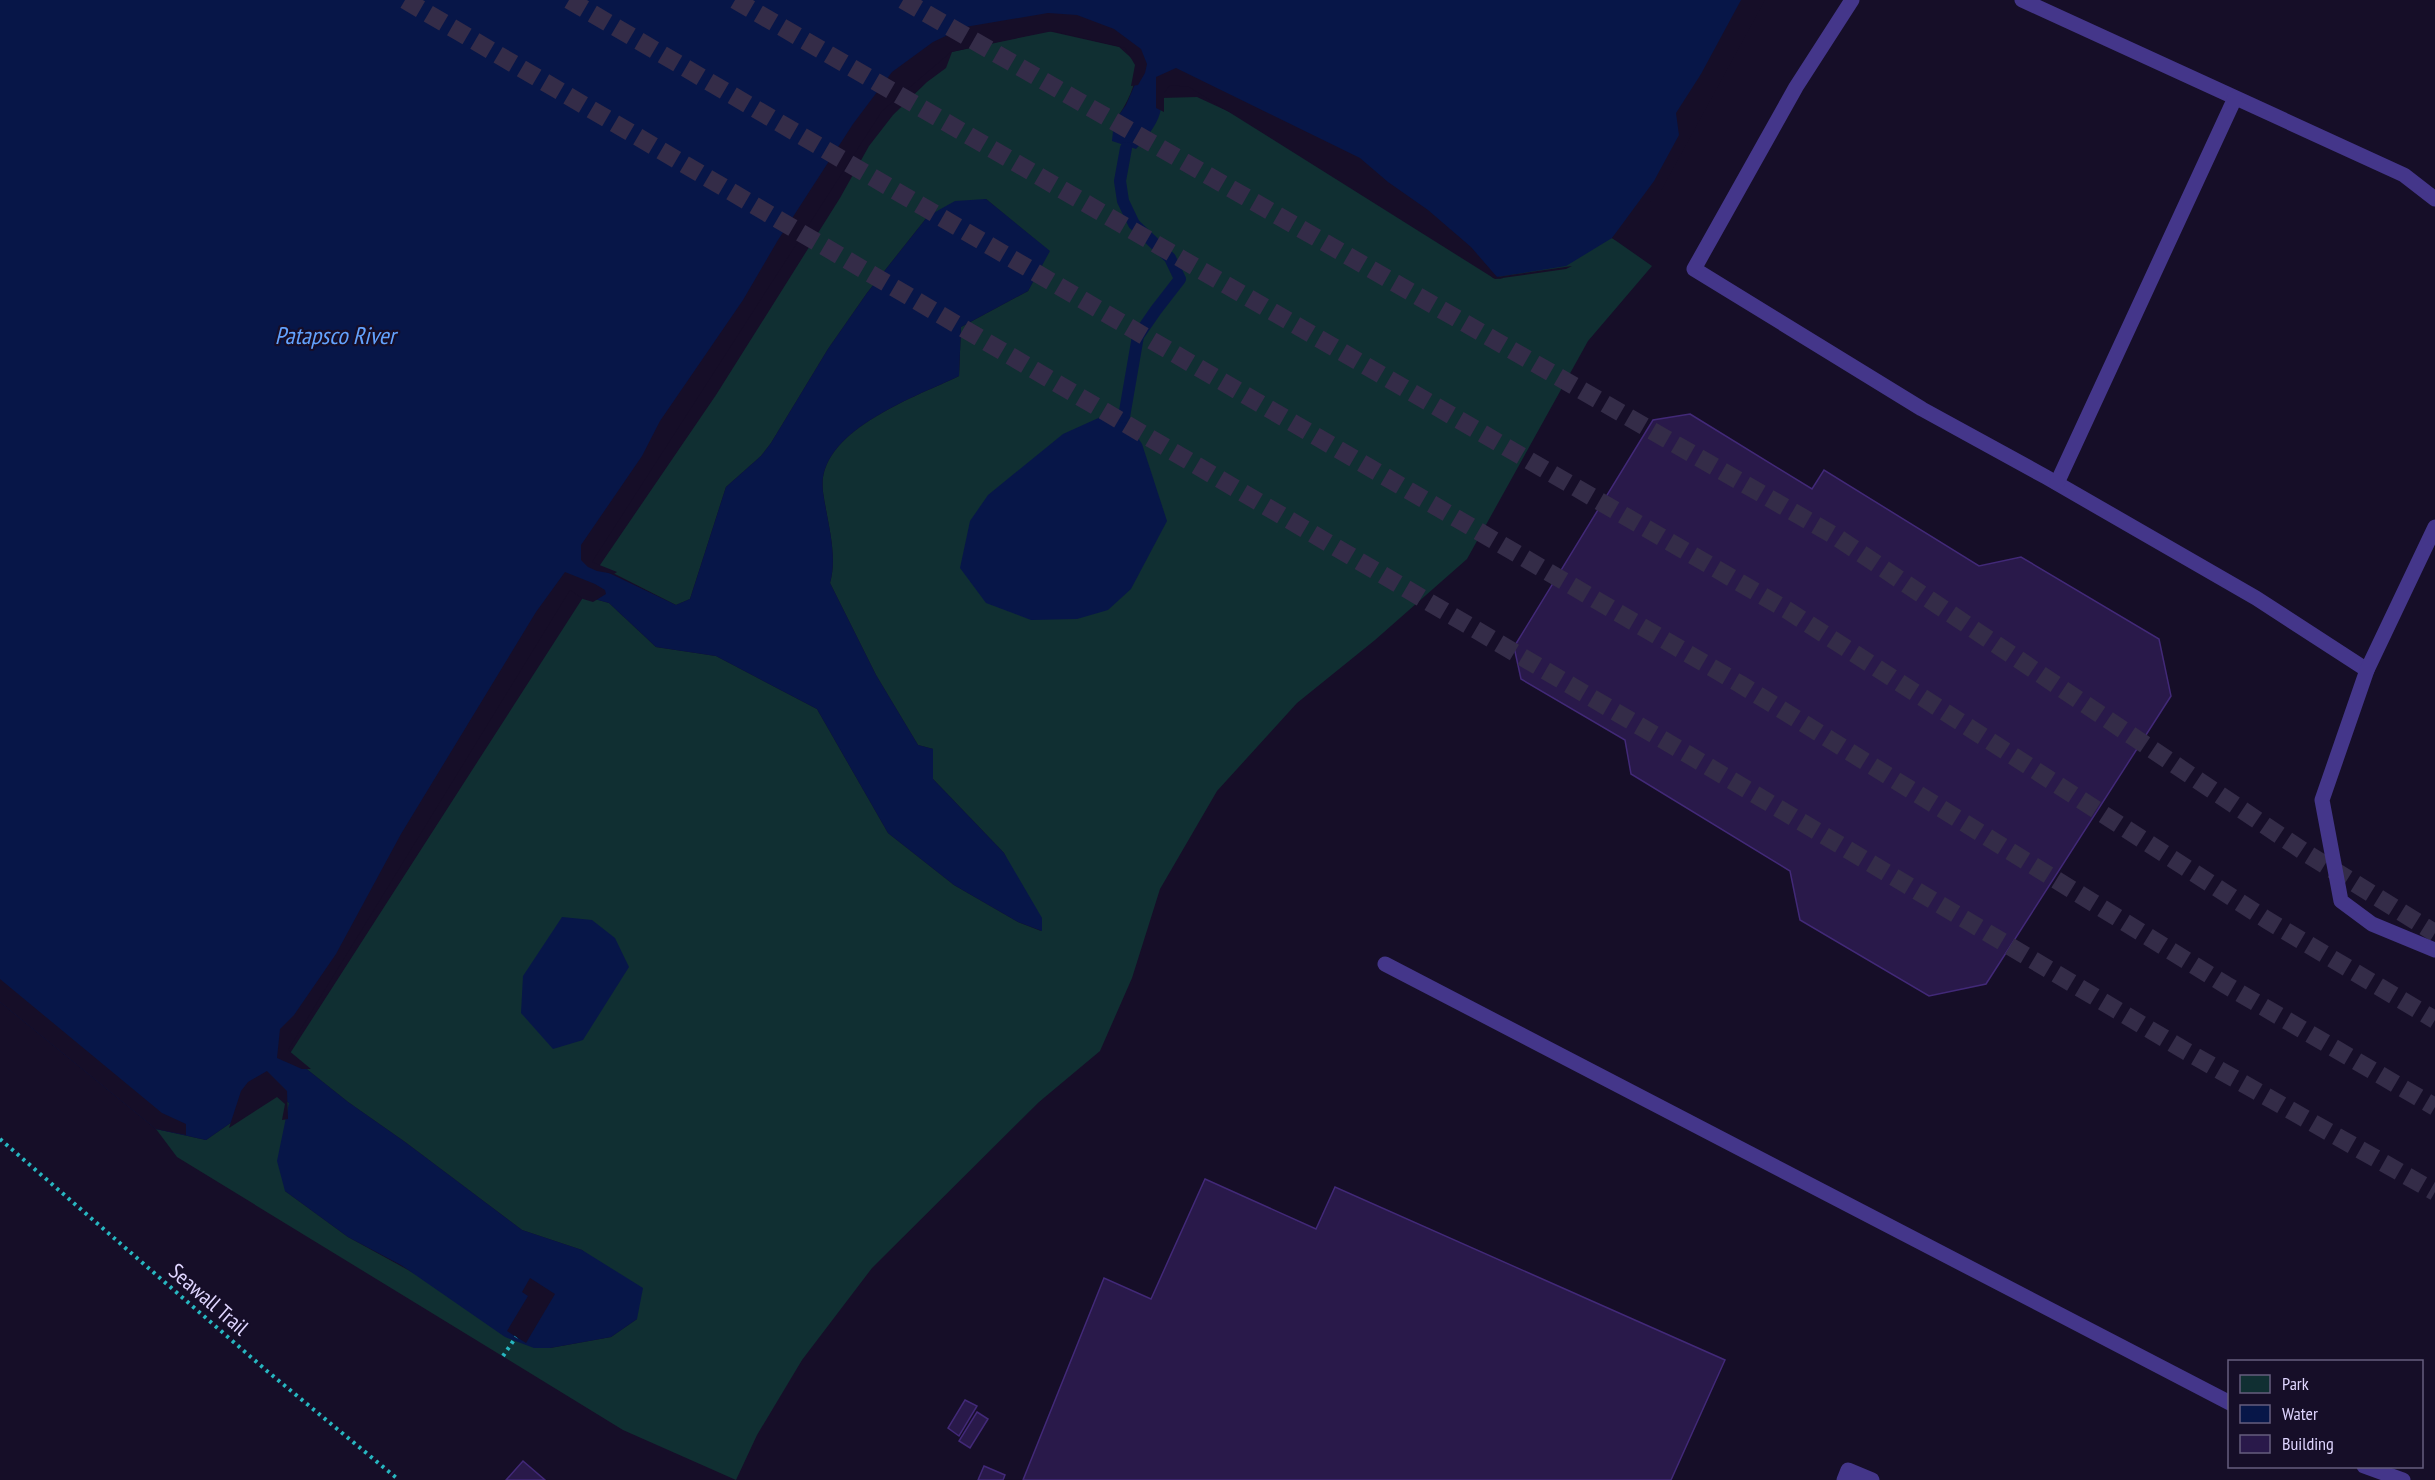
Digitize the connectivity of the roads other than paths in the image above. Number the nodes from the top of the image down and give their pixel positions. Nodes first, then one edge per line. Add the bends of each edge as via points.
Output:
1 (1852, 0) edge
2 (2022, 0) edge
3 (2235, 98) junction
4 (2435, 199) edge
5 (2057, 483) junction
6 (2435, 527) edge
7 (2367, 670) junction
8 (2435, 950) edge
9 (1385, 964) dead end
10 (2228, 1402) edge
11 (2367, 1468) edge
12 (1844, 1480) edge
13 (1872, 1480) edge
14 (2403, 1480) edge

1 - 5 lane via 1796,87 1694,269 1922,409
2 - 3 lane
3 - 4 lane via 2404,175
3 - 5 lane
5 - 7 lane via 2256,598
6 - 7 lane
7 - 8 lane via 2322,800 2342,901 2372,924
9 - 10 lane
11 - 14 lane
12 - 13 lane via 1848,1470

